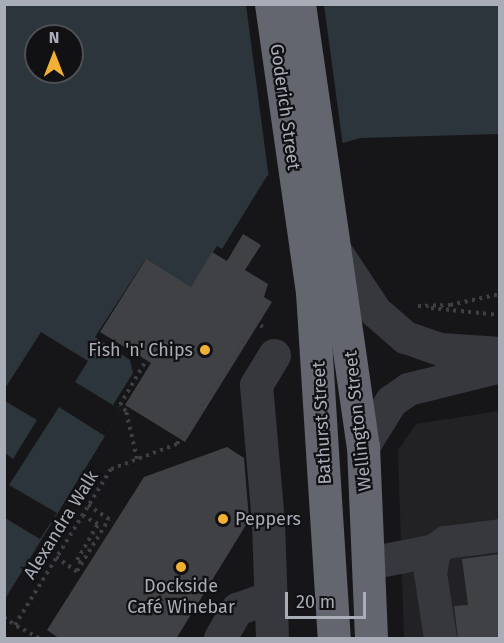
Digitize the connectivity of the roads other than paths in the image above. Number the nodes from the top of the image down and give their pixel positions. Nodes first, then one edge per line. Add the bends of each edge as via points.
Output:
1 (271, 4) edge
2 (299, 4) edge
3 (314, 207) junction
4 (336, 252) junction
5 (500, 353) edge
6 (270, 362) road end
7 (500, 366) edge
8 (363, 446) junction
9 (500, 535) edge
10 (434, 550) junction
11 (369, 563) junction
12 (270, 597) junction
13 (220, 639) edge
14 (272, 639) edge
15 (334, 639) edge
16 (371, 639) edge
17 (440, 639) edge

1 - 3 highway, Goderich Street
2 - 3 highway, Goderich Street
3 - 4 highway, Wellington Street
3 - 15 highway, Bathurst Street
4 - 5 street via 375,311 405,337 440,349
4 - 8 highway, Wellington Street
6 - 12 street via 256,385
7 - 8 street via 408,389 391,401
8 - 11 highway, Wellington Street
9 - 10 street via 445,542
10 - 11 street
10 - 17 street via 430,573
11 - 16 highway, Wellington Street
12 - 13 street via 237,609
12 - 14 street

